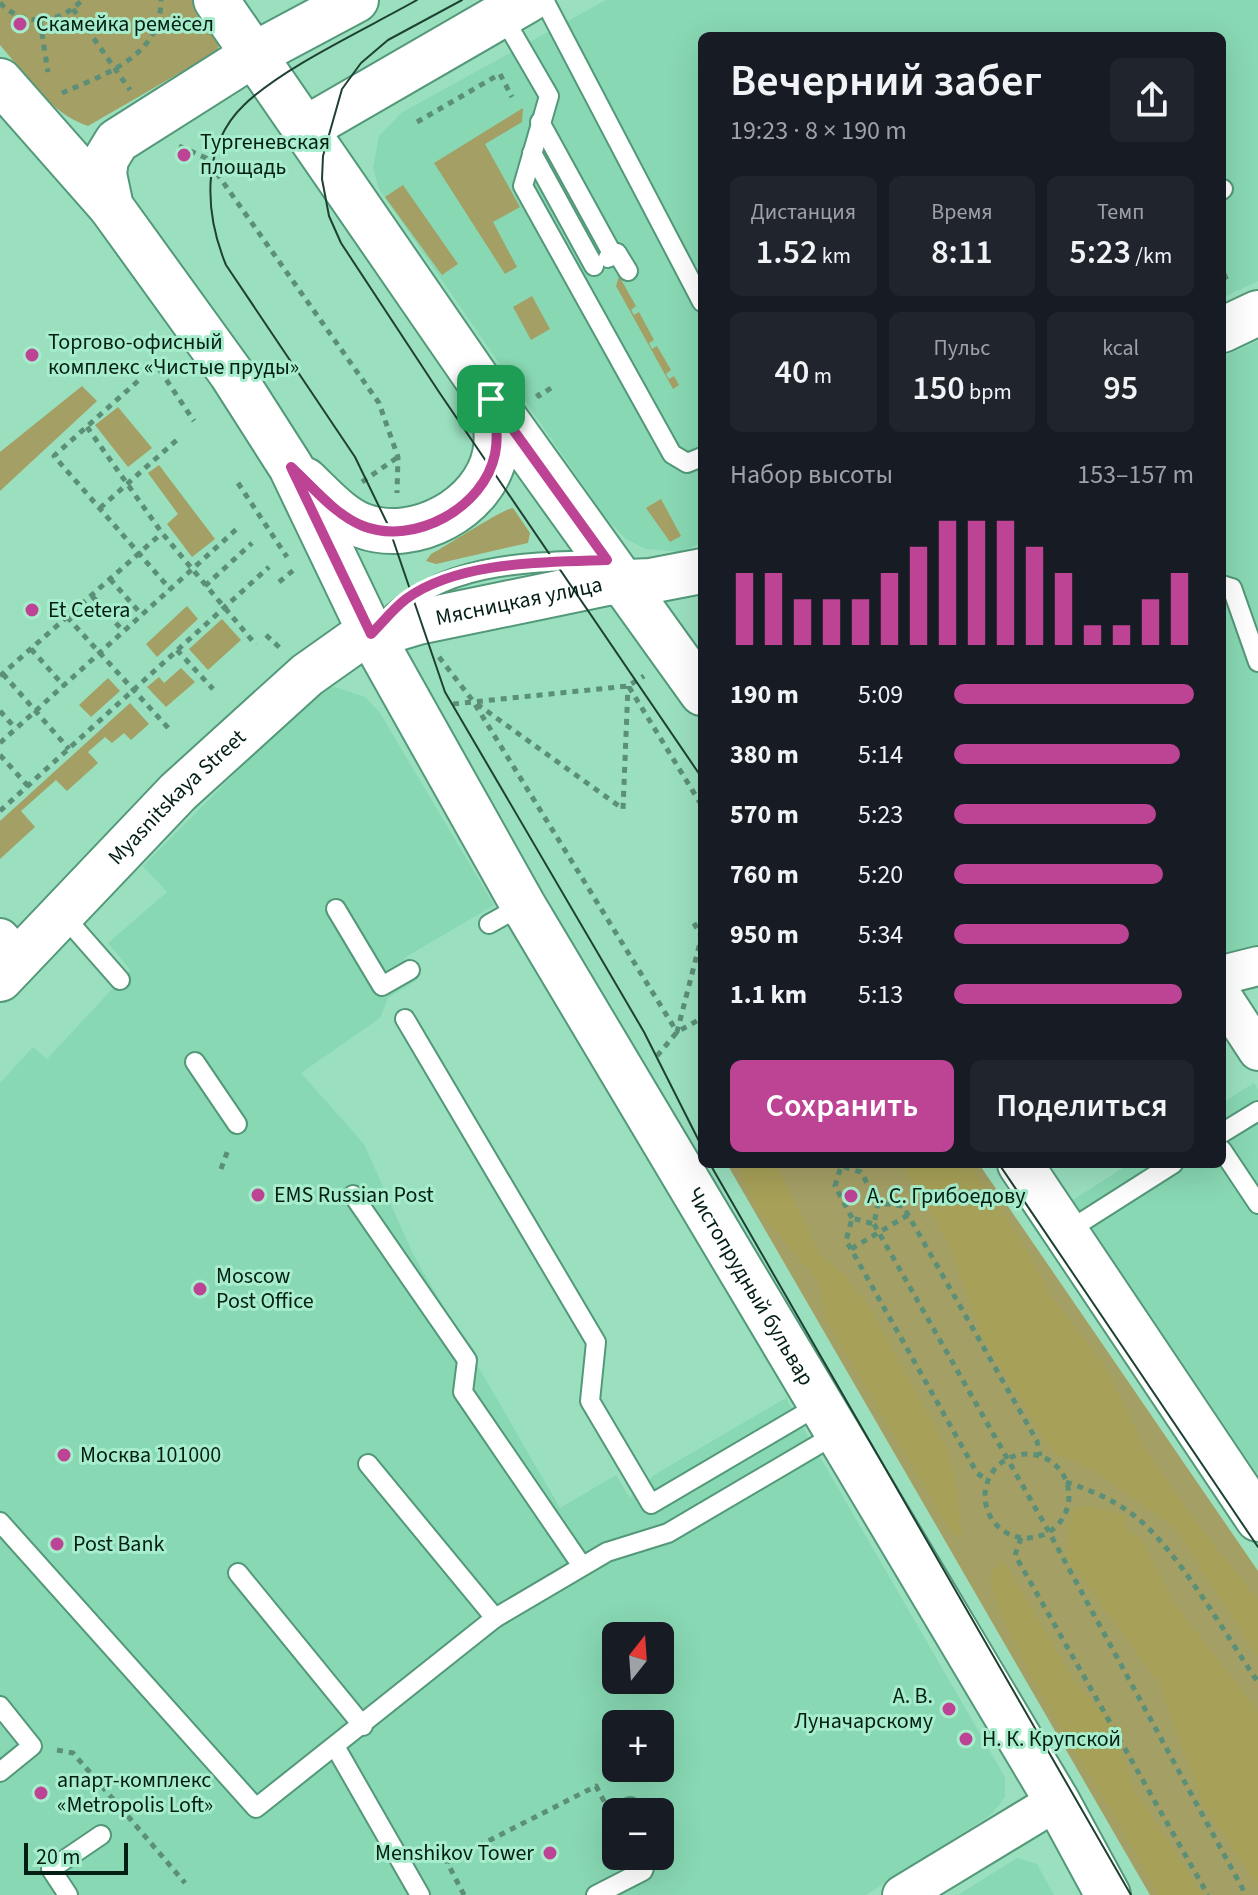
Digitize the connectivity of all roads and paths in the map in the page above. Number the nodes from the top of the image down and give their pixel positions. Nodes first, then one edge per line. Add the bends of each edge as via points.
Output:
1 (82, 0) edge
2 (161, 0) edge
3 (216, 0) edge
4 (356, 0) edge
5 (544, 0) edge
6 (0, 3) edge
7 (515, 8) edge
8 (73, 9) junction
9 (40, 21) junction
10 (251, 56) junction
11 (493, 62) dead end
12 (116, 70) junction
13 (500, 74) junction
14 (0, 81) edge
15 (512, 97) dead end
16 (137, 99) dead end
17 (417, 122) dead end
18 (540, 122) junction
19 (305, 129) junction
20 (167, 141) dead end
21 (532, 153) junction
22 (111, 207) junction
23 (615, 254) junction
24 (594, 266) junction
25 (628, 271) dead end
26 (574, 277) junction
27 (698, 294) edge
28 (1258, 313) edge
29 (1226, 328) edge
30 (153, 360) dead end
31 (138, 381) dead end
32 (531, 384) dead end
33 (551, 388) dead end
34 (491, 399) junction
35 (194, 421) dead end
36 (87, 427) junction
37 (179, 438) dead end
38 (398, 457) junction
39 (698, 459) edge
40 (291, 467) junction
41 (238, 483) dead end
42 (126, 484) junction
43 (352, 490) dead end
44 (397, 498) dead end
45 (100, 508) junction
46 (240, 526) dead end
47 (162, 533) junction
48 (252, 543) dead end
49 (139, 554) junction
50 (269, 567) dead end
51 (191, 570) junction
52 (614, 570) junction
53 (698, 572) edge
54 (110, 579) junction
55 (279, 582) dead end
56 (205, 586) junction
57 (1226, 586) edge
58 (170, 589) junction
59 (92, 596) junction
60 (224, 608) junction
61 (142, 615) junction
62 (67, 617) junction
63 (123, 631) junction
64 (371, 634) junction
65 (256, 645) dead end
66 (430, 646) dead end
67 (31, 649) junction
68 (177, 650) junction
69 (99, 653) junction
70 (1258, 662) edge
71 (648, 674) dead end
72 (2, 675) edge
73 (64, 686) junction
74 (628, 686) junction
75 (698, 687) edge
76 (213, 689) dead end
77 (133, 690) junction
78 (473, 701) junction
79 (444, 705) dead end
80 (0, 711) edge
81 (36, 711) junction
82 (16, 729) junction
83 (171, 731) dead end
84 (0, 743) edge
85 (69, 749) junction
86 (0, 755) edge
87 (28, 786) junction
88 (698, 800) edge
89 (0, 811) edge
90 (336, 909) dead end
91 (62, 914) junction
92 (694, 923) dead end
93 (698, 930) edge
94 (698, 947) edge
95 (7, 958) edge
96 (1258, 966) edge
97 (410, 970) dead end
98 (1226, 974) edge
99 (120, 980) dead end
100 (1226, 1002) edge
101 (405, 1019) dead end
102 (698, 1020) edge
103 (677, 1032) junction
104 (1258, 1051) edge
105 (654, 1060) dead end
106 (195, 1062) dead end
107 (1258, 1111) edge
108 (237, 1124) dead end
109 (1226, 1131) edge
110 (1226, 1156) edge
111 (707, 1168) edge
112 (840, 1168) edge
113 (850, 1168) edge
114 (1023, 1168) edge
115 (1167, 1168) edge
116 (353, 1195) dead end
117 (878, 1203) junction
118 (1258, 1204) edge
119 (908, 1215) junction
120 (710, 1218) junction
121 (852, 1218) junction
122 (874, 1224) junction
123 (879, 1232) junction
124 (1066, 1232) junction
125 (851, 1249) junction
126 (830, 1419) junction
127 (1040, 1456) junction
128 (1007, 1459) junction
129 (368, 1464) dead end
130 (988, 1481) junction
131 (1066, 1482) junction
132 (651, 1504) junction
133 (1258, 1519) edge
134 (0, 1522) edge
135 (1049, 1532) junction
136 (668, 1533) junction
137 (1021, 1538) junction
138 (582, 1566) junction
139 (238, 1573) dead end
140 (495, 1618) junction
141 (1258, 1682) edge
142 (0, 1706) edge
143 (363, 1726) junction
144 (32, 1746) junction
145 (336, 1748) junction
146 (0, 1772) edge
147 (602, 1798) edge
148 (1057, 1801) junction
149 (101, 1835) dead end
150 (643, 1870) edge
151 (185, 1883) dead end
152 (927, 1889) edge
153 (68, 1895) edge
154 (420, 1895) edge
155 (464, 1895) edge
156 (596, 1895) edge
157 (1108, 1895) edge
158 (1208, 1895) edge
159 (1246, 1895) edge

1 - 8 path
2 - 12 path via 152,37
3 - 10 main road
4 - 10 main road
5 - 27 lane
6 - 9 path via 23,18
7 - 18 lane via 549,96
7 - 19 main road
8 - 9 path
8 - 12 path
9 - 12 path via 45,68 61,93
10 - 19 main road
10 - 22 main road via 117,141 104,174
11 - 13 path
12 - 16 path
13 - 15 path
13 - 17 path
14 - 22 main road
18 - 21 lane
18 - 23 lane
19 - 34 main road
20 - 38 path via 206,158 379,403
21 - 24 lane
21 - 26 lane via 523,186
22 - 40 main road via 231,373
23 - 24 lane
23 - 25 lane
24 - 26 lane
26 - 39 lane via 672,454 687,463
28 - 29 main road
30 - 35 path
31 - 36 path
32 - 33 path via 539,396
34 - 40 main road via 498,431 487,476 464,504 430,524 396,530 362,526
34 - 52 main road
36 - 42 path
36 - 45 path via 54,456
37 - 42 path
38 - 43 path
38 - 44 path
40 - 64 main road, Чистопрудный бульвар
41 - 55 path via 297,571
42 - 45 path
42 - 47 path
45 - 49 path
46 - 51 path
47 - 49 path
47 - 51 path
48 - 56 path
49 - 54 path
49 - 58 path
50 - 60 path
51 - 56 path
51 - 58 path
52 - 53 main road via 650,581
52 - 64 main road, Мясницкая улица
52 - 75 main road
54 - 59 path
54 - 61 path
56 - 60 path
57 - 70 lane via 1232,588
58 - 61 path
59 - 62 path
59 - 63 path
60 - 65 path
60 - 68 path
61 - 63 path
62 - 67 path
62 - 69 path
63 - 69 path
64 - 91 main road, Myasnitskaya Street via 307,675 178,792
64 - 120 main road, Чистопрудный бульвар via 506,914
66 - 78 path
67 - 72 path
67 - 73 path
68 - 76 path
68 - 77 path
69 - 73 path
69 - 77 path
71 - 74 path
72 - 81 path
73 - 81 path
74 - 78 path
74 - 78 path via 623,809
74 - 88 path
77 - 83 path
77 - 85 path
78 - 79 path
78 - 103 path
80 - 82 path
81 - 82 path
81 - 85 path
82 - 84 path
85 - 87 path
86 - 87 path
87 - 89 path
90 - 97 lane via 382,986
91 - 95 main road, Myasnitskaya Street
91 - 99 lane
92 - 93 path
94 - 103 path
96 - 98 street
100 - 104 street
101 - 132 lane via 596,1342 590,1401
102 - 103 path
103 - 105 path
106 - 108 lane
107 - 109 lane
110 - 118 lane
111 - 120 street
112 - 121 path via 835,1186
113 - 117 path via 861,1172
114 - 124 main road
115 - 124 lane
116 - 138 lane via 467,1360 463,1392
117 - 119 path via 903,1206
117 - 122 path
119 - 123 path
119 - 127 path via 1037,1441
120 - 126 main road, Чистопрудный бульвар
121 - 122 path
121 - 125 path via 846,1241
122 - 123 path
123 - 125 path
123 - 128 path
124 - 133 main road
125 - 130 path via 977,1473
126 - 132 lane
126 - 136 lane
126 - 148 main road, Чистопрудный бульвар
127 - 128 path
127 - 131 path
128 - 130 path
128 - 135 path
129 - 140 lane
130 - 137 path via 990,1517
131 - 135 path via 1067,1506
131 - 141 path via 1100,1494 1134,1515 1166,1547
132 - 136 lane
134 - 145 lane via 256,1808
135 - 137 path
135 - 159 path
136 - 138 lane via 607,1552
137 - 158 path via 1015,1555
138 - 140 lane
139 - 143 lane
140 - 143 lane
142 - 144 lane
143 - 145 lane
144 - 146 lane
144 - 151 path via 73,1753 124,1805
145 - 154 lane
147 - 155 path via 596,1786 447,1862
148 - 152 street
148 - 157 main road, Чистопрудный бульвар
149 - 153 lane via 51,1869
150 - 156 lane

